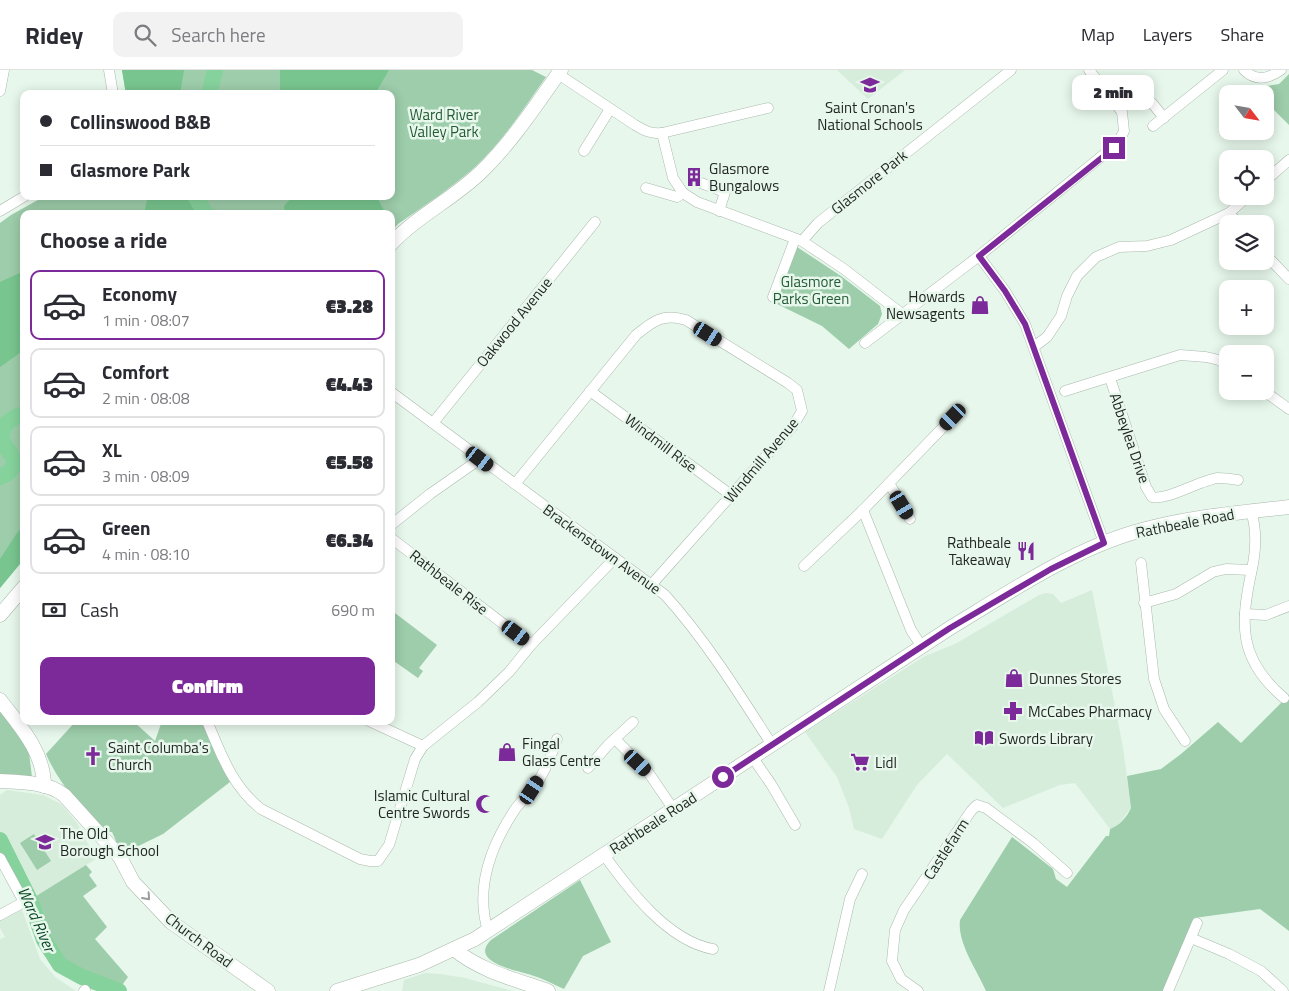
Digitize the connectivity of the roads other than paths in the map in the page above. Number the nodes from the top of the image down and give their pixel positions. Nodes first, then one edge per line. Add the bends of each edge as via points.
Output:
1 (4, 70) edge
2 (109, 70) edge
3 (1011, 70) edge
4 (1089, 70) edge
5 (1223, 70) edge
6 (1244, 70) edge
7 (1281, 70) edge
8 (559, 72) edge
9 (112, 90) edge
10 (0, 91) edge
11 (1152, 103) dead end
12 (610, 108) junction
13 (768, 108) dead end
14 (1164, 118) junction
15 (1153, 126) dead end
16 (662, 133) junction
17 (584, 151) dead end
18 (1289, 160) edge
19 (1274, 173) edge
20 (701, 183) dead end
21 (646, 188) dead end
22 (683, 193) junction
23 (20, 199) edge
24 (1237, 205) edge
25 (720, 211) junction
26 (0, 212) edge
27 (1229, 212) junction
28 (1232, 215) edge
29 (595, 222) dead end
30 (395, 240) edge
31 (798, 240) junction
32 (979, 256) junction
33 (1274, 263) edge
34 (1289, 279) edge
35 (773, 297) dead end
36 (902, 314) junction
37 (865, 343) dead end
38 (1035, 346) junction
39 (1219, 360) edge
40 (1110, 378) junction
41 (590, 391) junction
42 (1065, 391) dead end
43 (395, 395) edge
44 (1274, 398) edge
45 (1289, 409) edge
46 (953, 417) dead end
47 (433, 423) junction
48 (480, 459) junction
49 (1238, 480) dead end
50 (889, 483) junction
51 (515, 484) junction
52 (731, 495) junction
53 (1289, 507) edge
54 (863, 510) junction
55 (1251, 512) junction
56 (910, 519) dead end
57 (395, 522) edge
58 (395, 541) edge
59 (1104, 543) junction
60 (614, 558) junction
61 (1141, 563) dead end
62 (804, 566) dead end
63 (1251, 570) junction
64 (652, 584) junction
65 (20, 592) edge
66 (1144, 603) junction
67 (1289, 606) edge
68 (1245, 614) junction
69 (0, 615) edge
70 (531, 645) junction
71 (922, 647) junction
72 (1284, 698) dead end
73 (0, 700) edge
74 (633, 722) dead end
75 (208, 725) edge
76 (378, 725) edge
77 (556, 739) dead end
78 (614, 739) junction
79 (1185, 740) dead end
80 (772, 745) junction
81 (423, 746) junction
82 (753, 758) junction
83 (588, 768) dead end
84 (0, 781) edge
85 (44, 786) junction
86 (674, 810) junction
87 (795, 826) dead end
88 (604, 855) junction
89 (0, 858) edge
90 (1067, 873) dead end
91 (862, 874) dead end
92 (0, 915) edge
93 (1198, 923) dead end
94 (488, 931) junction
95 (1191, 938) junction
96 (454, 949) junction
97 (713, 949) dead end
98 (268, 991) edge
99 (337, 991) edge
100 (548, 991) edge
101 (829, 991) edge
102 (918, 991) edge
103 (1168, 991) edge
104 (1283, 991) edge

1 - 10 street
2 - 9 street
3 - 31 street, Glasmore Park
4 - 32 street via 1122,112 1122,138 1114,148
5 - 14 street
6 - 7 street via 1259,79
8 - 12 street
8 - 30 main road via 502,150 455,194
11 - 14 street
12 - 16 street via 646,132
12 - 17 street
13 - 16 street
14 - 15 street
16 - 22 street via 673,178
18 - 19 street
20 - 25 street via 725,192
21 - 22 street via 677,197
22 - 25 street
23 - 26 street
24 - 27 street
25 - 31 street
27 - 28 street
27 - 38 street via 1171,240 1147,246 1119,247 1096,257 1077,276 1061,316 1047,337
29 - 47 street, Oakwood Avenue
31 - 35 street, Glasmore Park
31 - 36 street via 844,269
32 - 36 street
32 - 38 street via 1010,299
33 - 34 street
36 - 37 street
38 - 59 street
39 - 40 street via 1180,355
40 - 42 street
40 - 49 street, Abbeylea Drive via 1152,497 1169,495 1217,478
41 - 51 street, Windmill Avenue
41 - 52 street, Windmill Rise
41 - 52 street, Windmill Avenue via 636,335 650,323 674,316 686,320 788,383 797,390 802,411 793,426
43 - 47 street, Brackenstown Avenue
44 - 45 street
46 - 50 street
47 - 48 street, Brackenstown Avenue
48 - 51 street, Brackenstown Avenue
48 - 57 street
50 - 54 street
50 - 56 street
51 - 60 street, Brackenstown Avenue
52 - 64 street, Windmill Avenue
53 - 55 main road, Rathbeale Road
54 - 62 street
54 - 71 street via 910,630
55 - 59 main road, Rathbeale Road via 1166,524
55 - 63 street via 1255,546
58 - 70 street, Rathbeale Rise
59 - 71 main road, Rathbeale Road via 1004,595
60 - 64 street, Brackenstown Avenue
60 - 70 street
61 - 66 street
63 - 66 street via 1212,572 1176,594
63 - 68 street
64 - 80 street, Brackenstown Avenue via 678,609
65 - 69 main road
66 - 79 street via 1154,679 1164,708
67 - 68 street via 1266,615
68 - 72 street via 1245,637 1250,656 1265,681
70 - 81 street via 478,702
71 - 80 main road, Rathbeale Road
73 - 85 main road via 33,746 43,770
74 - 78 street
75 - 81 street via 230,772 249,800 261,809 370,862 378,861 389,845 415,759
76 - 81 street
77 - 94 street via 542,774 515,810 491,858 483,884
78 - 83 street
78 - 86 street via 648,772
80 - 82 main road, Rathbeale Road
82 - 86 main road, Rathbeale Road
82 - 87 street
84 - 85 main road, Church Road
85 -> 98 main road, Church Road via 64,795 120,857 133,882 171,922
86 - 88 main road, Rathbeale Road
88 - 94 main road, Rathbeale Road
88 - 97 street via 628,889 674,932 702,947
89 - 92 street via 24,902
90 - 102 street, Castlefarm via 1033,843 986,808 977,805 904,910 895,930 892,961 901,979
91 - 101 street via 850,899
93 - 95 street
94 - 96 main road, Rathbeale Road
95 - 103 street
95 - 104 street via 1261,971
96 - 99 main road, Rathbeale Road via 419,965
96 - 100 main road via 478,966

